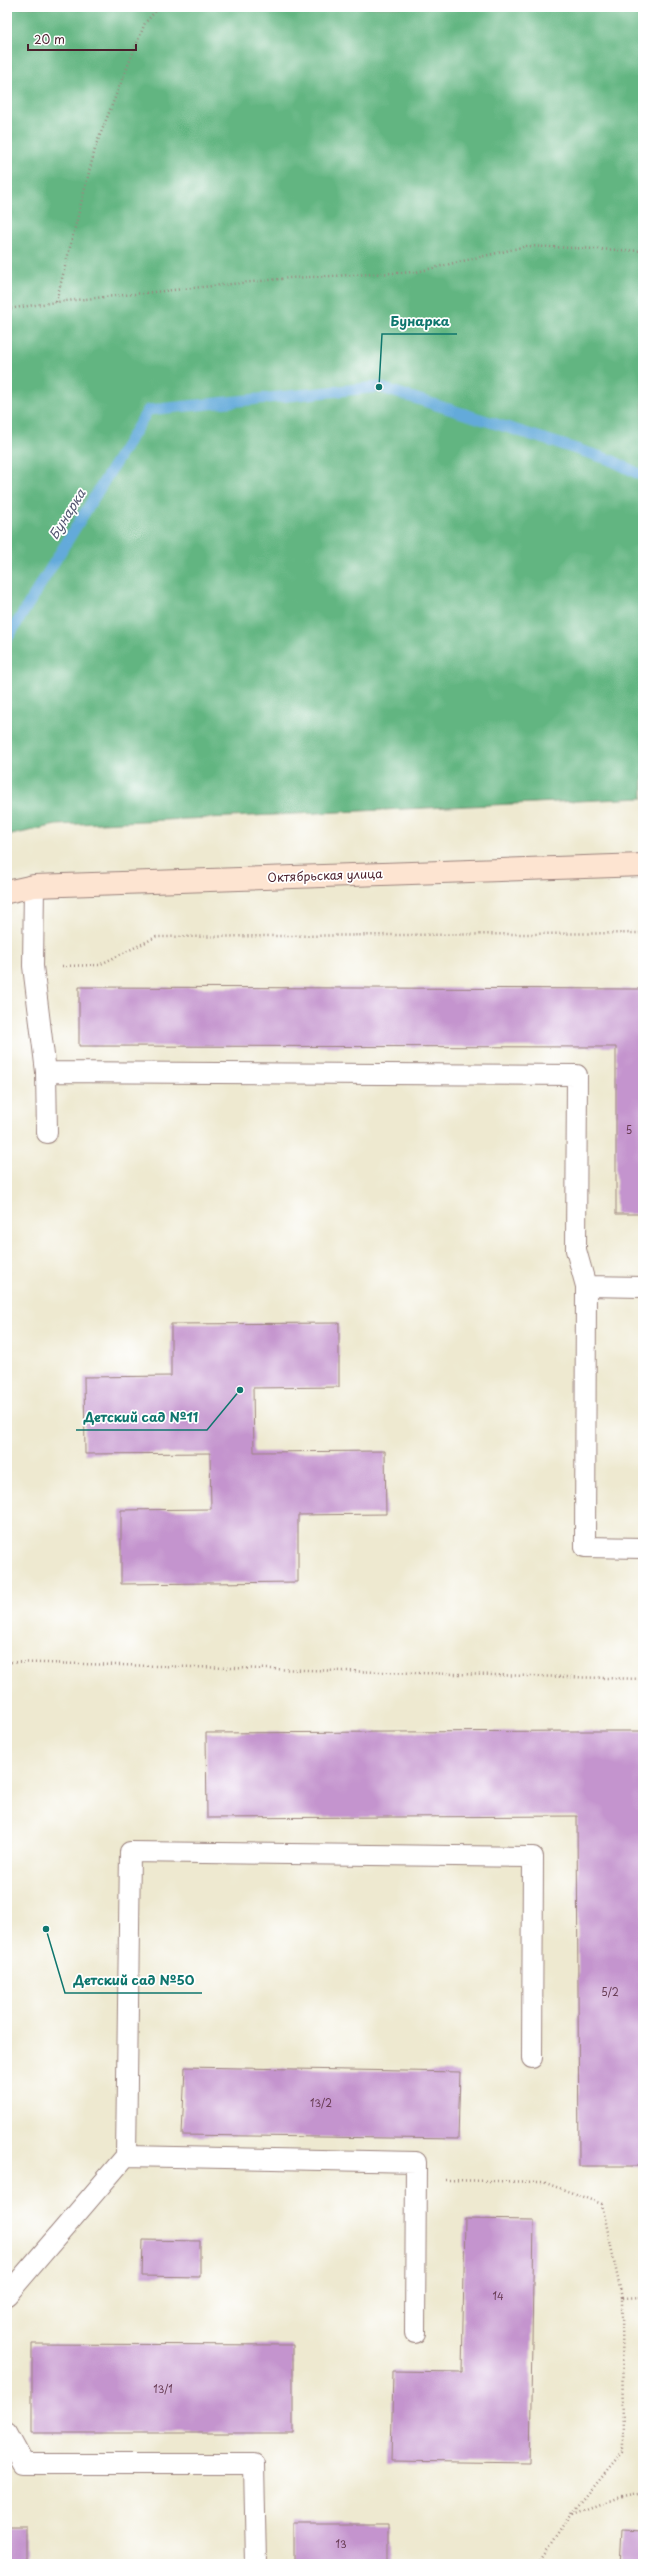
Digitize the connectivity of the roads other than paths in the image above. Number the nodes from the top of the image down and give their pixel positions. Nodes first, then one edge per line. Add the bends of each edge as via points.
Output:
1 (643, 865) edge
2 (34, 886) junction
3 (7, 892) edge
4 (46, 1072) junction
5 (47, 1133) dead end
6 (586, 1286) junction
7 (643, 1287) edge
8 (643, 1548) edge
9 (532, 2058) dead end
10 (126, 2156) junction
11 (7, 2295) edge
12 (415, 2334) dead end
13 (7, 2433) edge
14 (256, 2564) edge

1 - 2 street, Октябрьская улица
2 - 3 street, Октябрьская улица
2 - 4 lane via 32,966
4 - 5 lane
4 - 6 lane via 577,1075 576,1250
6 - 7 lane
6 - 8 lane via 585,1547
9 - 10 lane via 533,1857 130,1852
10 - 11 lane
10 - 12 lane via 416,2162
13 - 14 lane via 24,2464 254,2464

